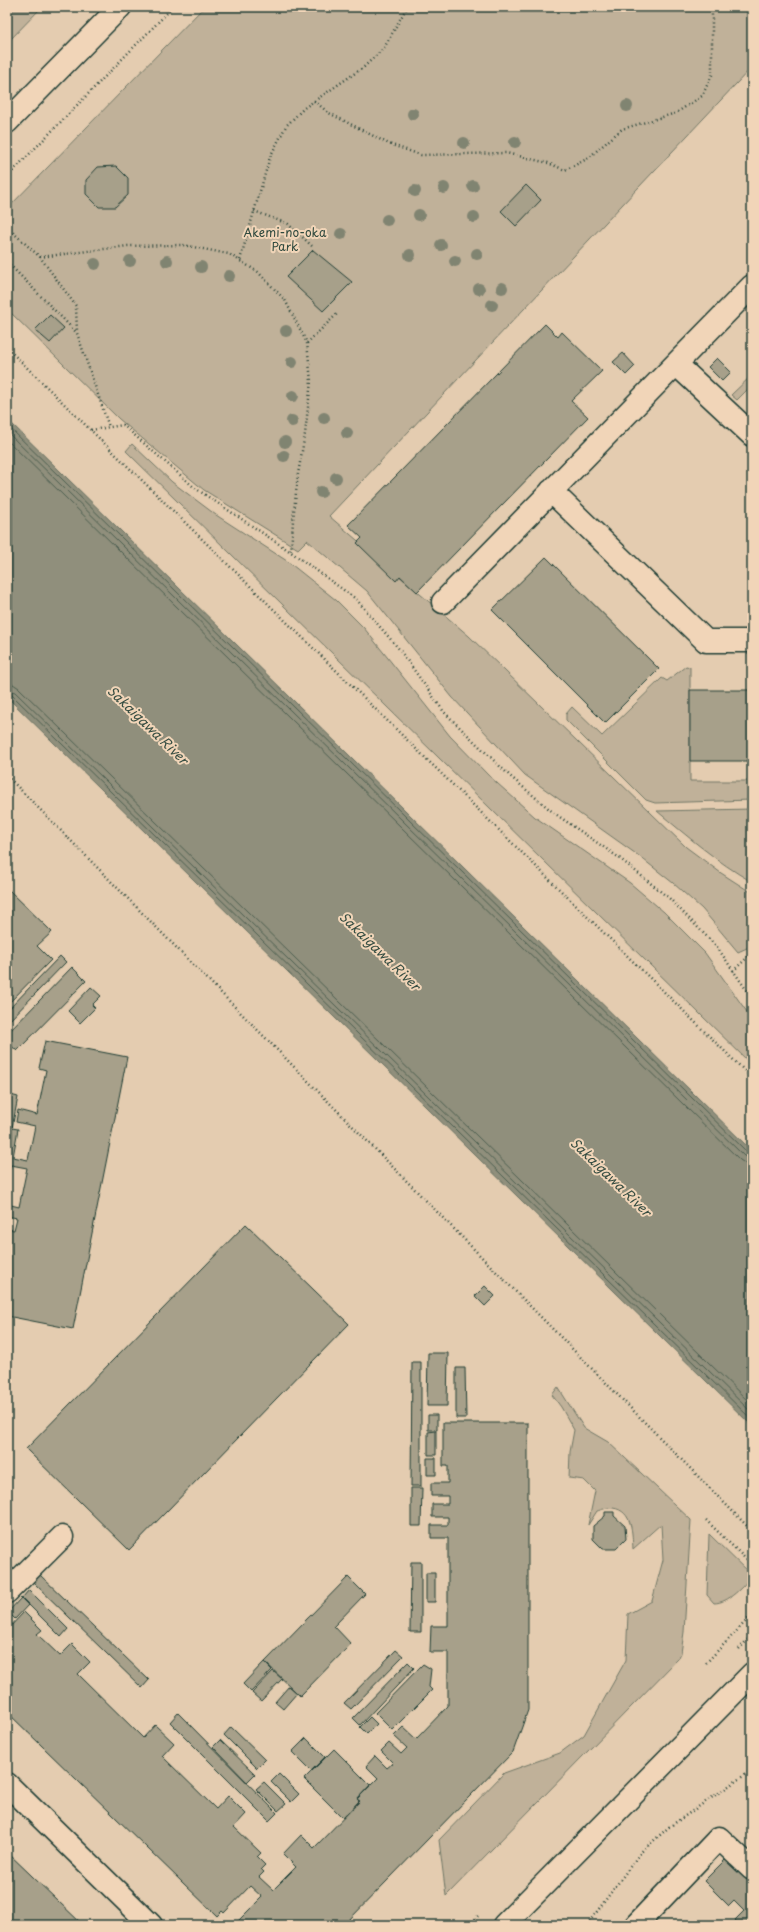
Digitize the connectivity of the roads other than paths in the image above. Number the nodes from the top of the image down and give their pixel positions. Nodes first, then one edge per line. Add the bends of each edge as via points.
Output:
1 (120, 7) edge
2 (7, 122) edge
3 (752, 286) edge
4 (676, 364) junction
5 (752, 435) edge
6 (551, 492) junction
7 (443, 602) dead end
8 (752, 641) edge
9 (62, 1537) dead end
10 (7, 1592) edge
11 (752, 1674) edge
12 (7, 1784) edge
13 (752, 1869) edge
14 (151, 1925) edge
15 (504, 1925) edge
16 (636, 1925) edge

1 - 2 street
3 - 4 street
4 - 5 street
4 - 6 street
6 - 7 street
6 - 8 street via 706,641
9 - 10 street
11 - 15 street
12 - 14 street
13 - 16 street via 719,1838

